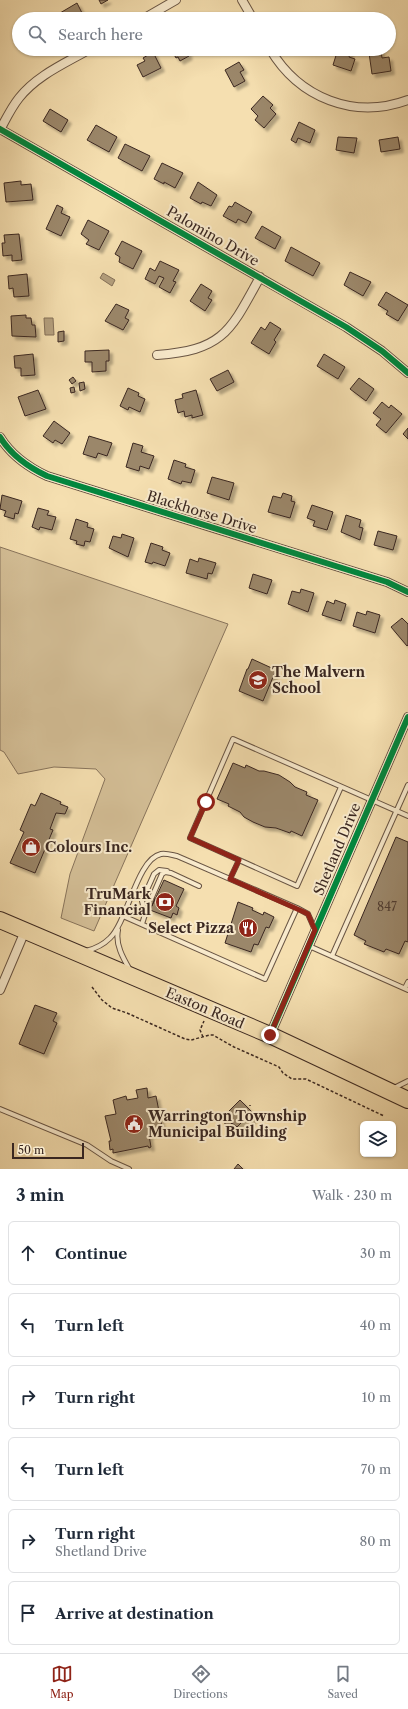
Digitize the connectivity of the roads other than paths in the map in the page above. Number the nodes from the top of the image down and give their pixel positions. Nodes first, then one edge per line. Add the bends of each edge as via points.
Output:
1 (176, 0) edge
2 (242, 0) edge
3 (155, 12) edge
4 (249, 12) edge
5 (78, 56) edge
6 (275, 56) edge
7 (408, 100) edge
8 (0, 130) edge
9 (260, 276) junction
10 (157, 355) dead end
11 (408, 373) edge
12 (0, 437) edge
13 (408, 592) edge
14 (408, 717) edge
15 (408, 784) edge
16 (341, 787) junction
17 (372, 801) junction
18 (396, 811) junction
19 (408, 816) edge
20 (239, 860) junction
21 (167, 872) junction
22 (230, 879) junction
23 (199, 886) dead end
24 (152, 897) dead end
25 (148, 905) dead end
26 (297, 908) junction
27 (145, 913) junction
28 (123, 916) junction
29 (0, 920) edge
30 (142, 924) junction
31 (119, 925) junction
32 (315, 930) junction
33 (26, 931) junction
34 (309, 946) junction
35 (78, 952) junction
36 (332, 956) junction
37 (134, 977) junction
38 (408, 982) edge
39 (406, 989) edge
40 (0, 990) edge
41 (270, 1035) junction
42 (408, 1081) edge
43 (389, 1091) junction
44 (408, 1100) edge
45 (0, 1109) edge
46 (129, 1169) edge

1 - 3 street
2 - 4 street
5 - 8 street via 40,78 30,87 20,97
6 - 7 street via 293,79 328,100 346,105 377,107
8 - 9 street, Palomino Drive
9 - 10 street via 234,323 221,336 200,348
9 - 11 street, Palomino Drive via 346,326
12 - 13 street, Blackhorse Drive via 27,465 47,476 386,582
14 - 17 street, Shetland Drive
15 - 18 lane
16 - 17 lane
16 - 20 lane via 297,886
16 - 20 lane via 233,739 190,838
17 - 18 lane
17 - 32 street, Shetland Drive
18 - 19 lane
18 - 36 lane
20 - 22 lane
21 - 23 lane
21 - 24 lane via 162,874
21 - 27 lane via 159,870 154,874 142,901
22 - 26 lane
22 - 28 lane via 176,856 161,854 153,858 143,870
25 - 27 lane
26 - 30 lane via 266,979
26 - 32 lane via 308,914
27 - 30 lane
28 - 30 lane
28 - 31 lane
29 - 33 highway, Easton Road
31 - 35 lane via 104,943 93,949
31 - 37 lane via 117,932 121,954
32 - 34 street, Shetland Drive
33 - 35 highway, Easton Road
33 - 40 street
34 - 36 lane
34 - 41 street, Shetland Drive
35 - 37 highway, Easton Road
36 - 39 lane
37 - 41 highway, Easton Road
38 - 39 lane
41 - 43 highway, Easton Road
42 - 43 lane
43 - 44 highway, Easton Road
45 - 46 lane via 87,1145

